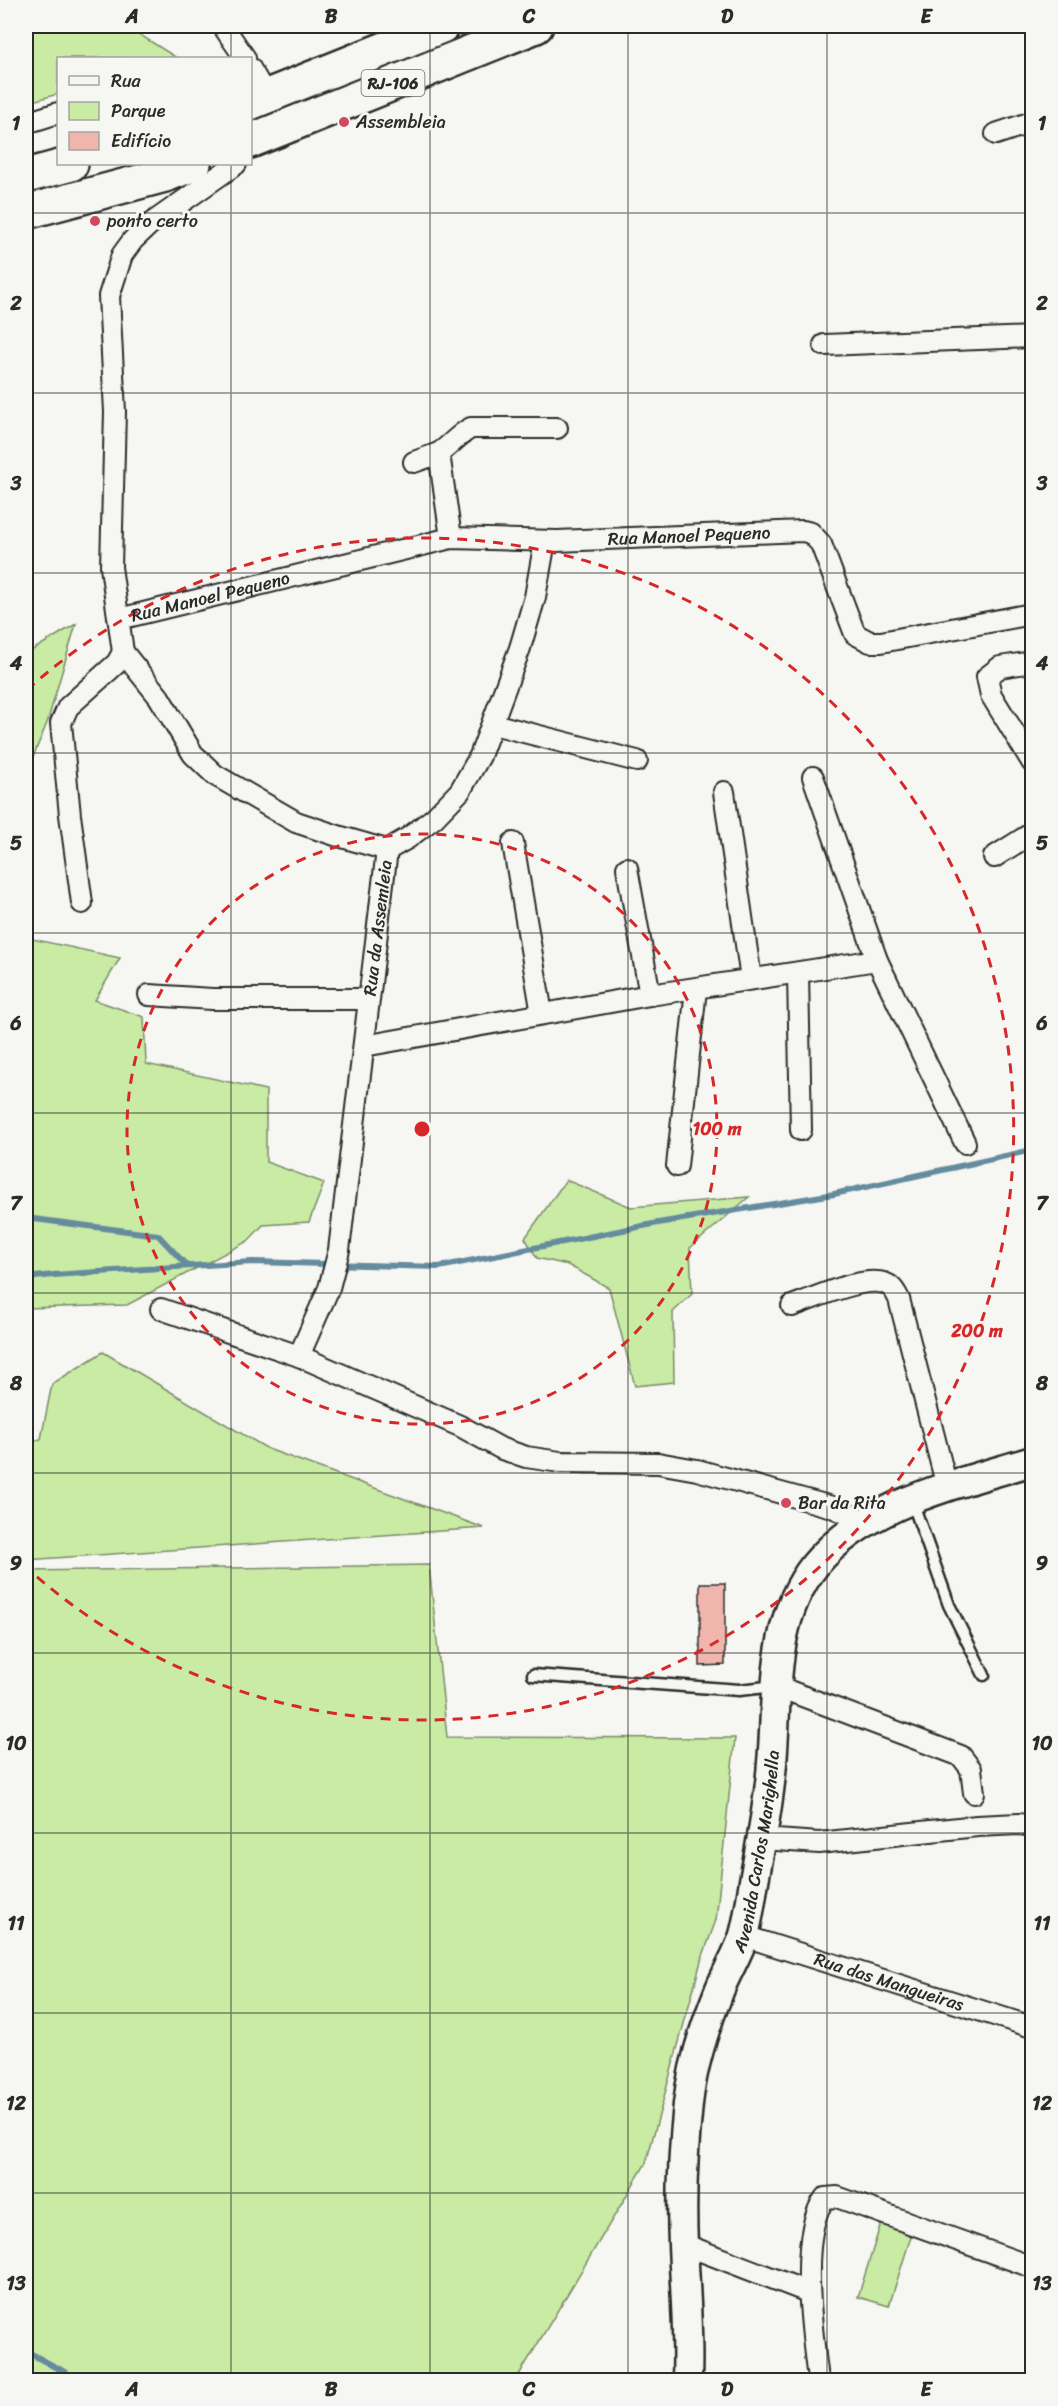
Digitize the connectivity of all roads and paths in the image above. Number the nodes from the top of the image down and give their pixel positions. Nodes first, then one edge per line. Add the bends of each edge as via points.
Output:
1 (224, 26) edge
2 (442, 26) edge
3 (536, 26) edge
4 (243, 57) edge
5 (252, 75) edge
6 (259, 100) edge
7 (57, 113) edge
8 (1032, 122) edge
9 (26, 123) edge
10 (996, 134) dead end
11 (263, 136) edge
12 (252, 150) edge
13 (67, 165) edge
14 (191, 165) edge
15 (235, 165) edge
16 (30, 174) edge
17 (26, 212) edge
18 (1032, 337) edge
19 (824, 345) dead end
20 (557, 428) dead end
21 (439, 453) junction
22 (414, 462) dead end
23 (451, 538) junction
24 (545, 541) junction
25 (1032, 614) edge
26 (119, 619) junction
27 (123, 652) junction
28 (1032, 662) edge
29 (493, 724) junction
30 (637, 760) dead end
31 (1032, 762) edge
32 (813, 777) dead end
33 (724, 792) dead end
34 (1032, 833) edge
35 (513, 843) dead end
36 (387, 850) junction
37 (994, 857) dead end
38 (627, 868) dead end
39 (82, 903) dead end
40 (877, 960) junction
41 (798, 973) junction
42 (751, 979) junction
43 (696, 989) junction
44 (149, 995) dead end
45 (650, 995) junction
46 (368, 999) junction
47 (542, 1014) junction
48 (364, 1046) junction
49 (801, 1130) dead end
50 (965, 1143) dead end
51 (677, 1166) dead end
52 (792, 1306) dead end
53 (161, 1309) dead end
54 (299, 1356) junction
55 (1032, 1461) edge
56 (947, 1487) junction
57 (912, 1500) junction
58 (867, 1522) junction
59 (533, 1675) dead end
60 (984, 1675) dead end
61 (776, 1686) junction
62 (974, 1792) dead end
63 (1032, 1826) edge
64 (762, 1839) junction
65 (744, 1936) junction
66 (1032, 2027) edge
67 (683, 2244) junction
68 (1032, 2267) edge
69 (808, 2292) junction
70 (687, 2380) edge
71 (818, 2380) edge

1 - 4 street
2 - 6 highway, RJ-106
3 - 11 highway, RJ-106
5 - 6 street
7 - 9 street
8 - 10 street
11 - 12 street
13 - 16 highway
14 - 17 highway
15 - 26 street, Rua Manoel Pequeno via 133,240 122,255 109,296 115,412 111,567
18 - 19 street
20 - 21 street via 471,428
21 - 22 street
21 - 23 street
23 - 24 street, Rua Manoel Pequeno
23 - 26 street, Rua Manoel Pequeno
24 - 25 street, Rua Manoel Pequeno via 811,533 821,544 855,634 870,642
24 - 29 street, Rua da Assemleia via 535,597
26 - 27 street
27 - 36 street via 159,697 193,754 215,775 297,822
27 - 39 street via 117,663 68,707 61,723
28 - 31 street via 1000,667 987,677 991,695
29 - 30 street
29 - 36 street, Rua da Assemleia via 460,791 434,818
32 - 40 street
33 - 42 street
34 - 37 street
35 - 47 street
36 - 46 street, Rua da Assemleia
38 - 45 street
40 - 41 street
40 - 50 street
41 - 42 street
41 - 49 street
42 - 43 street
43 - 45 street
43 - 51 street
44 - 46 street
45 - 47 street
46 - 48 street, Rua da Assemleia
47 - 48 street
48 - 54 street, Rua da Assemleia via 339,1250 329,1288
52 - 56 street via 862,1282 877,1281 891,1286 899,1299
53 - 54 street
54 - 58 street via 526,1457 560,1462 658,1463 697,1470 832,1507
55 - 56 street, Avenida Carlos Marighella
56 - 57 street, Avenida Carlos Marighella
57 - 58 street, Avenida Carlos Marighella
57 - 60 lane via 949,1605
58 - 61 street, Avenida Carlos Marighella via 830,1550 803,1581 786,1624
59 - 61 lane via 739,1690
61 - 62 street via 961,1756 971,1769
61 - 64 street, Avenida Carlos Marighella via 772,1763
63 - 64 street via 977,1826 819,1843
64 - 65 street, Avenida Carlos Marighella
65 - 66 street, Rua das Mangueiras
65 - 67 street, Avenida Carlos Marighella via 718,1993 699,2049 688,2100 682,2174
67 - 69 street
67 - 70 street, Avenida Carlos Marighella
68 - 69 street via 837,2197 825,2198 814,2223
69 - 71 street

